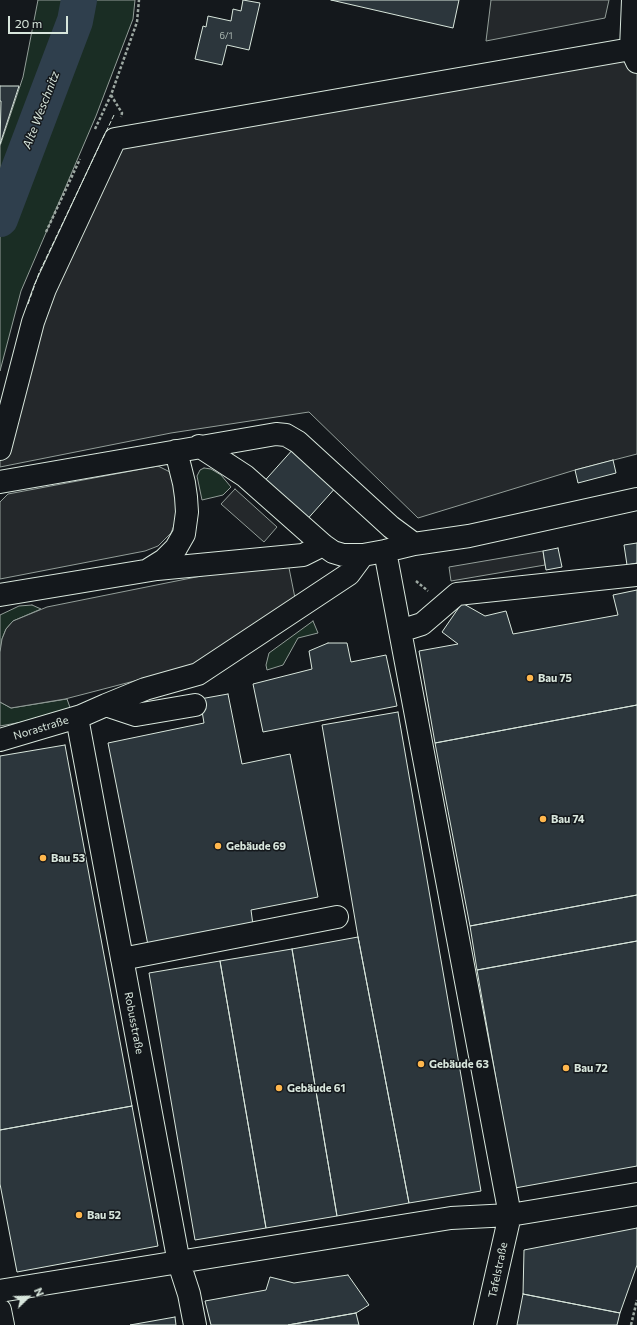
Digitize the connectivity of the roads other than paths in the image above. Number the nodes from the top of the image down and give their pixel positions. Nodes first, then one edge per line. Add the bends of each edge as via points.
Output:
1 (632, 0) edge
2 (634, 56) edge
3 (199, 446) junction
4 (0, 449) edge
5 (176, 451) junction
6 (0, 482) edge
7 (637, 499) edge
8 (414, 544) junction
9 (322, 545) junction
10 (386, 551) junction
11 (363, 555) junction
12 (147, 571) junction
13 (637, 575) edge
14 (0, 595) edge
15 (400, 631) junction
16 (106, 705) junction
17 (194, 705) dead end
18 (80, 718) junction
19 (0, 740) edge
20 (337, 917) dead end
21 (122, 959) junction
22 (637, 1194) edge
23 (510, 1215) junction
24 (179, 1263) junction
25 (0, 1292) edge
26 (0, 1310) edge
27 (3, 1325) edge
28 (195, 1325) edge
29 (486, 1325) edge

1 - 2 street
2 - 4 street via 115,139 45,289
3 - 5 street
3 - 8 street via 276,434 286,435 298,442 391,527
3 - 9 street via 245,476
5 - 6 street
5 - 12 street via 186,497 184,534 176,548 164,560
7 - 8 street via 469,536
8 - 10 street
9 - 11 street via 343,555
9 - 12 street via 303,555
10 - 11 street
10 - 15 street
11 - 16 street, Norastraße via 348,574 198,674 145,689
12 - 14 street
13 - 15 street via 457,594 422,624
15 - 23 street
16 - 17 street via 136,715
16 - 18 street, Norastraße
18 - 19 street, Norastraße
18 - 21 street, Robusstraße via 79,729
20 - 21 street
21 - 24 street, Robusstraße
22 - 23 street
23 - 24 street via 451,1218
23 - 29 street, Tafelstraße
24 - 25 street
24 - 28 street, Robusstraße
26 - 27 street

